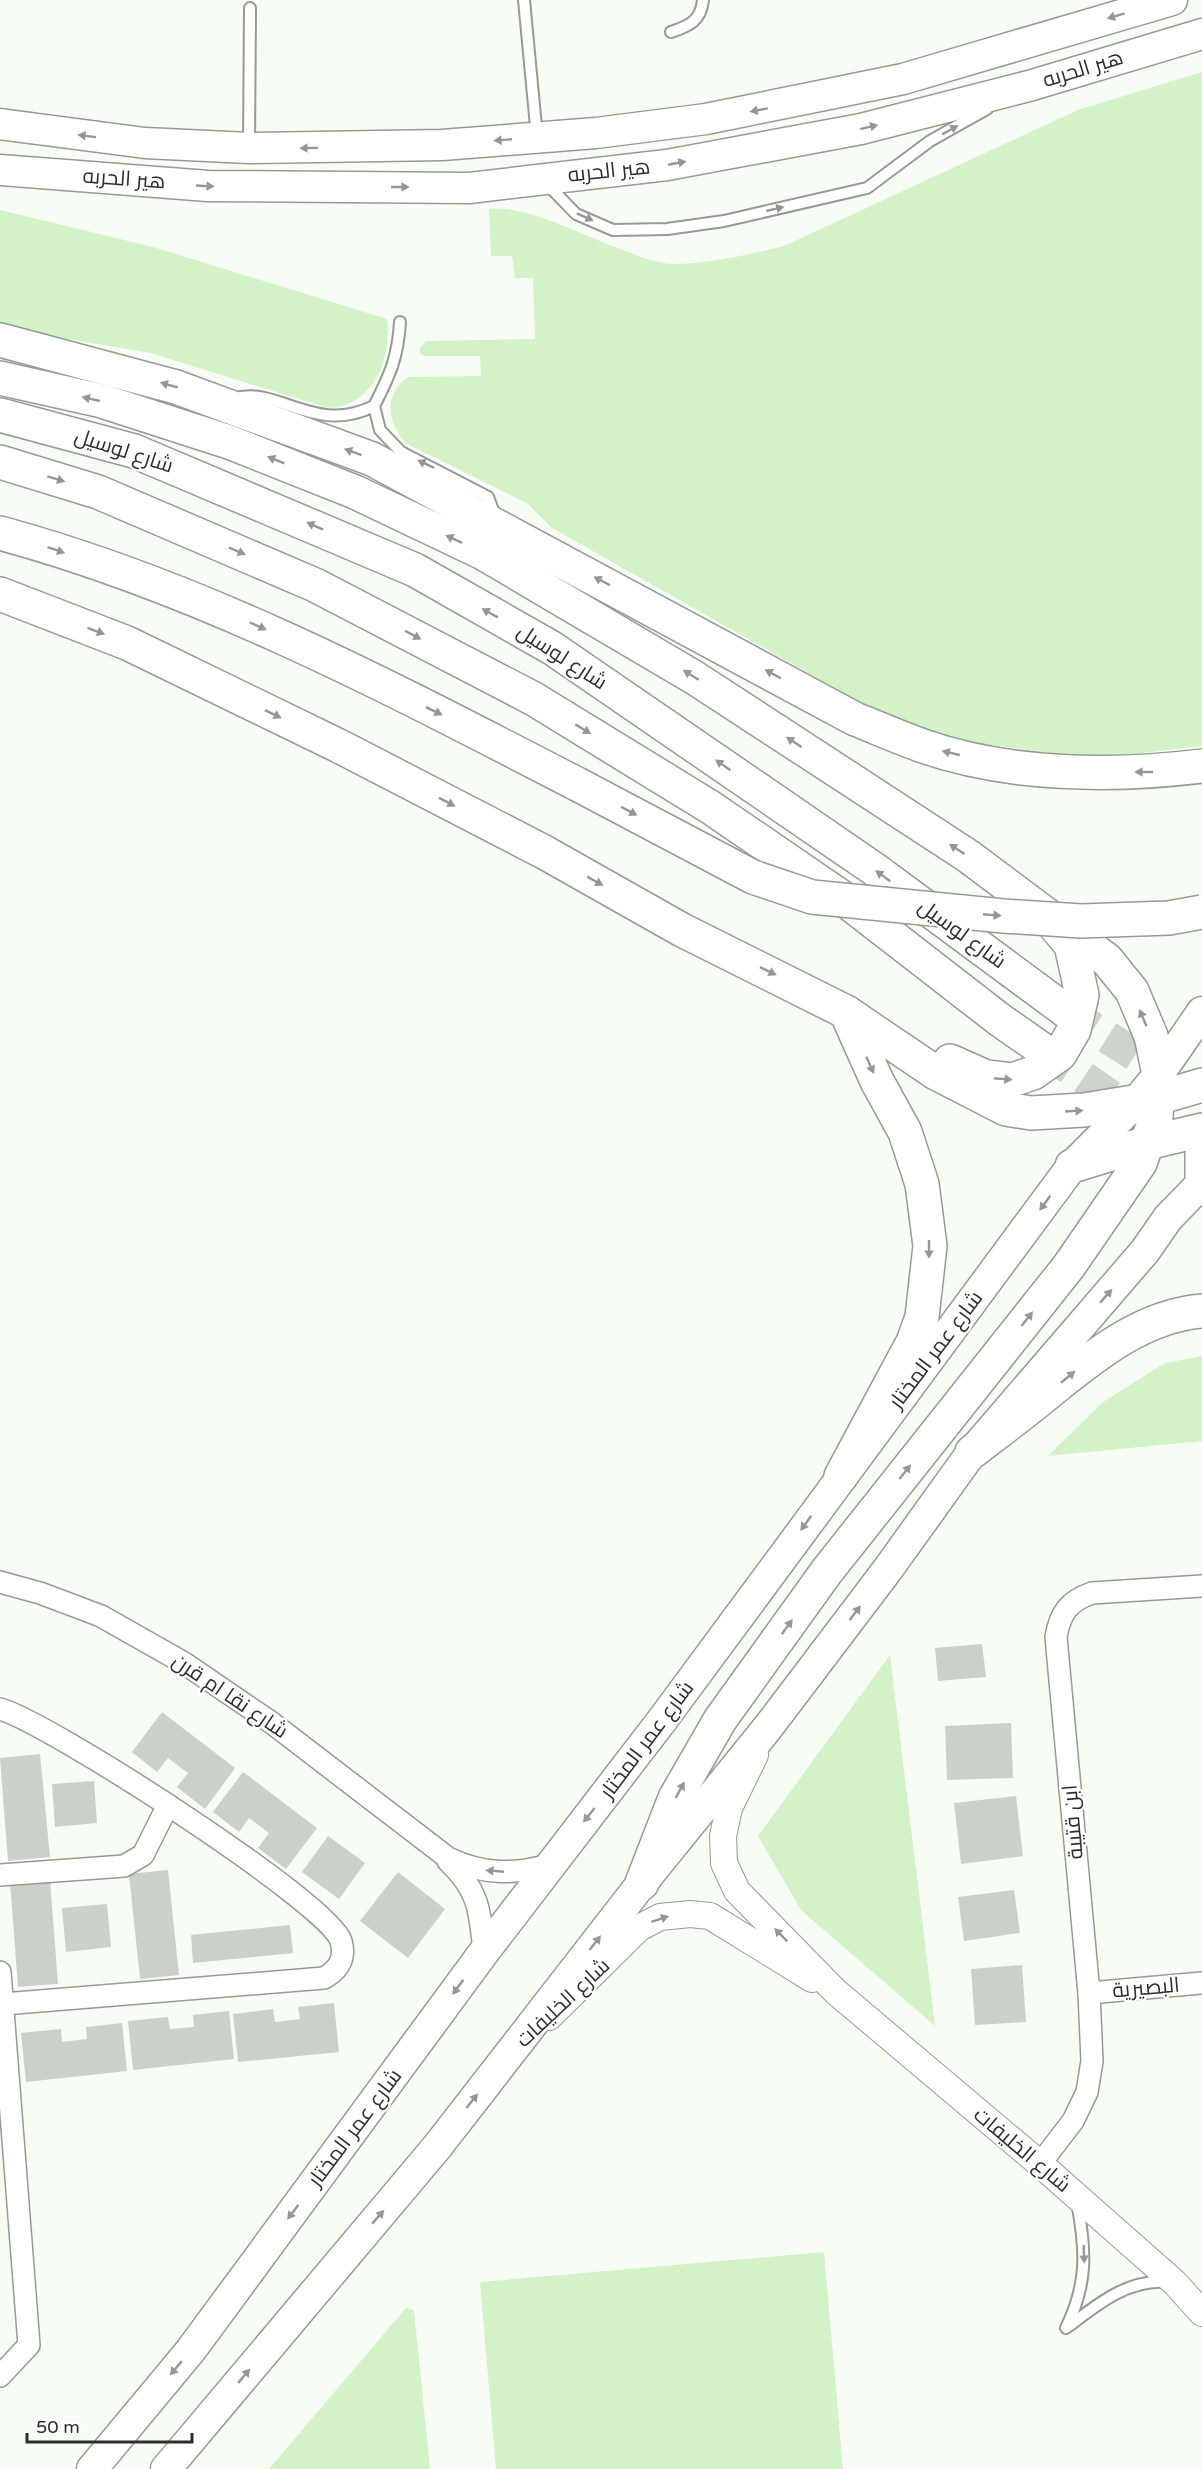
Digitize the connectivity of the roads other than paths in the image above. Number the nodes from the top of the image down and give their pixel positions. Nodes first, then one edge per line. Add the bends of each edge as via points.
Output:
1 (524, 0) edge
2 (703, 0) edge
3 (1172, 0) edge
4 (250, 8) dead end
5 (671, 33) dead end
6 (1202, 34) edge
7 (1029, 86) junction
8 (0, 124) edge
9 (33, 129) junction
10 (537, 137) junction
11 (249, 148) junction
12 (0, 170) edge
13 (30, 172) junction
14 (542, 178) junction
15 (400, 322) dead end
16 (0, 340) edge
17 (0, 378) edge
18 (221, 404) junction
19 (374, 406) junction
20 (0, 415) edge
21 (0, 462) edge
22 (498, 526) junction
23 (0, 533) edge
24 (0, 594) edge
25 (1202, 766) edge
26 (1039, 907) junction
27 (1202, 912) edge
28 (1066, 1011) tunnel mouth
29 (846, 1012) junction
30 (1202, 1012) edge
31 (888, 1040) junction
32 (1043, 1050) tunnel mouth
33 (1202, 1085) edge
34 (1151, 1091) junction
35 (1202, 1130) edge
36 (1147, 1143) junction
37 (1202, 1155) edge
38 (1072, 1166) junction
39 (1202, 1181) edge
40 (1202, 1311) edge
41 (972, 1452) junction
42 (841, 1476) junction
43 (0, 1582) edge
44 (1202, 1586) edge
45 (0, 1709) edge
46 (769, 1726) junction
47 (168, 1805) junction
48 (437, 1850) junction
49 (552, 1864) junction
50 (0, 1875) edge
51 (642, 1882) junction
52 (484, 1952) junction
53 (0, 1972) edge
54 (1202, 1983) edge
55 (836, 1992) junction
56 (1089, 1993) junction
57 (3, 2004) junction
58 (508, 2055) junction
59 (6, 2128) edge
60 (7, 2154) edge
61 (1040, 2164) junction
62 (1076, 2196) junction
63 (1175, 2283) junction
64 (1202, 2313) edge
65 (0, 2376) edge
66 (92, 2469) edge
67 (166, 2469) edge

1 - 10 lane
2 - 5 lane via 693,24
3 -> 10 main road, هير الحربه via 903,79 817,98 706,119
4 - 11 lane
6 - 7 main road, هير الحربه
14 -> 7 main road, هير الحربه via 667,165 861,129
14 -> 7 lane via 576,214 614,230 667,229 724,221 867,188 930,141
8 - 9 main road, هير الحربه
11 -> 9 main road, هير الحربه via 145,143
9 - 13 main road
10 -> 11 main road, هير الحربه via 442,145
10 - 14 main road
12 - 13 main road, هير الحربه
13 -> 14 main road, هير الحربه via 208,186 469,188
15 - 19 lane via 392,372
18 -> 16 highway via 176,387
26 -> 17 highway via 968,856 695,678 483,553 355,492 229,442 102,401
18 - 19 lane via 245,395 342,417
22 -> 18 highway via 372,459
22 -> 19 lane via 488,497 400,452 390,443 380,430
28 -> 20 highway, شارع لوسيل via 874,869 552,648 415,570 135,451
21 -> 32 highway, شارع لوسيل via 98,492 315,585 534,699 710,807 831,889
25 -> 22 highway via 1158,772 1062,772 1013,767 925,747 855,719
23 -> 27 highway, bridge via 128,575 258,625 446,717 753,877 812,897 1081,921 1169,918
24 -> 29 highway via 127,643 339,746 544,852 682,930
31 -> 26 highway via 986,1077 1012,1080 1033,1073 1060,1054 1074,1030 1082,995 1071,945
34 -> 26 highway via 1151,1036 1132,991 1107,960
29 - 31 highway
29 -> 42 highway via 905,1132 922,1184 930,1246 922,1317 913,1342
30 - 34 main road, شارع عمر المختار
31 -> 34 highway via 936,1073 1006,1109 1031,1113 1084,1110
33 - 34 highway
34 - 36 highway
34 - 38 main road, شارع عمر المختار
35 - 36 highway
36 - 38 highway
51 -> 36 highway via 675,1798 720,1720 827,1570 1069,1266 1140,1163
37 - 39 highway
38 -> 42 main road, شارع عمر المختار
41 -> 39 main road
41 -> 40 highway via 1099,1352 1139,1329
46 -> 41 main road
42 -> 49 main road, شارع عمر المختار
43 - 48 street, شارع نقا ام قرن via 101,1616 184,1663 272,1723
44 - 56 street, ابن قتيبة via 1092,1593 1076,1599 1058,1622 1056,1637
45 - 47 street via 66,1740
46 - 51 main road
55 -> 46 street, شارع الخليفات via 737,1891 724,1863 723,1836 729,1808
47 - 50 street via 143,1855 124,1866
47 - 57 street via 325,1918 341,1940 342,1958 337,1970 324,1978
49 -> 48 street, شارع نقا ام قرن via 527,1871 487,1871 460,1864
48 - 52 street, شارع نقا ام قرن via 465,1877 477,1902
49 - 52 main road, شارع عمر المختار
58 -> 51 main road
52 -> 66 main road, شارع عمر المختار via 191,2350
53 - 57 street
54 - 56 street, البصيرية
58 -> 55 street, شارع الخليفات via 639,1928 660,1917 710,1916
55 - 61 street, شارع الخليفات
56 - 61 street, ابن قتيبة via 1092,2061 1086,2092 1073,2121
57 - 59 street
67 -> 58 main road via 403,2189
59 - 60 street
60 - 65 street via 29,2344
61 - 62 street, شارع الخليفات
62 - 63 street, شارع الخليفات
62 -> 63 lane via 1085,2263 1081,2292 1066,2328 1107,2298 1127,2289 1152,2281
63 - 64 street, شارع الخليفات

